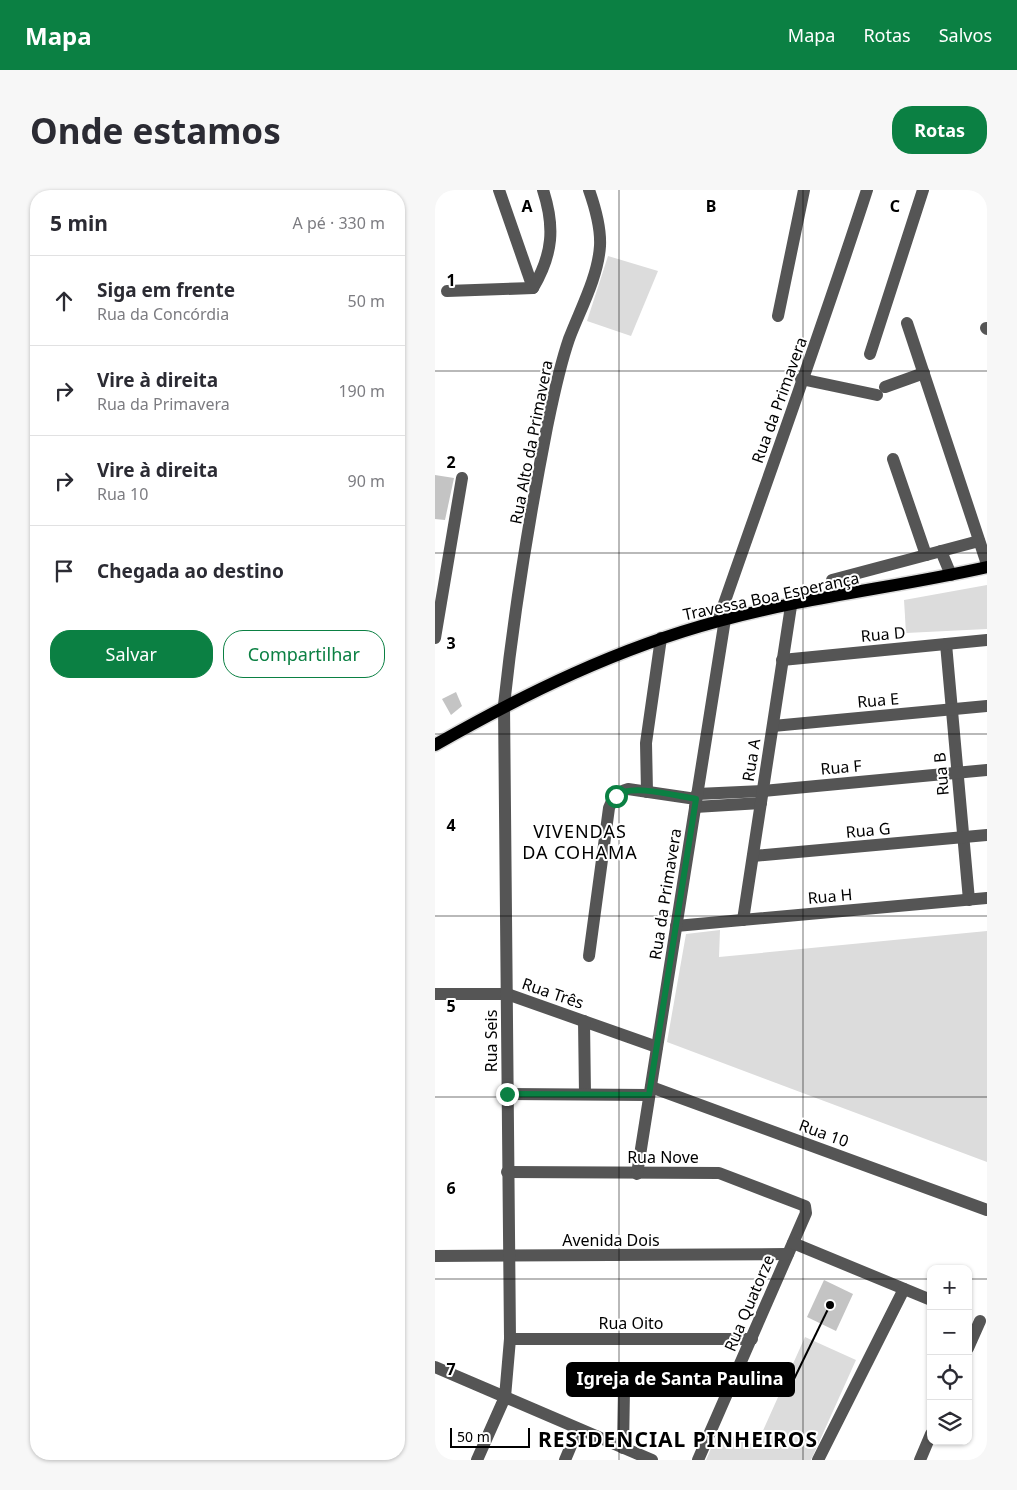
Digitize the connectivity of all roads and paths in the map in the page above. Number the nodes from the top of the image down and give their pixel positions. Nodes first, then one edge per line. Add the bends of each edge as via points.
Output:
1 (499, 190) edge
2 (543, 190) edge
3 (589, 190) edge
4 (804, 190) edge
5 (867, 190) edge
6 (923, 190) edge
7 (533, 288) junction
8 (447, 291) dead end
9 (778, 316) dead end
10 (907, 323) dead end
11 (870, 354) dead end
12 (924, 373) junction
13 (801, 379) junction
14 (893, 459) dead end
15 (462, 478) dead end
16 (979, 541) junction
17 (941, 551) junction
18 (926, 555) junction
19 (987, 565) edge
20 (951, 575) junction
21 (832, 580) dead end
22 (791, 606) junction
23 (722, 620) junction
24 (435, 638) edge
25 (661, 638) junction
26 (987, 640) edge
27 (946, 644) junction
28 (782, 660) junction
29 (504, 705) junction
30 (987, 706) edge
31 (952, 709) junction
32 (773, 726) junction
33 (435, 745) edge
34 (987, 770) edge
35 (957, 773) junction
36 (647, 792) junction
37 (762, 797) junction
38 (696, 800) junction
39 (987, 835) edge
40 (963, 838) junction
41 (753, 856) junction
42 (987, 898) edge
43 (969, 900) junction
44 (743, 920) junction
45 (676, 926) junction
46 (589, 956) dead end
47 (435, 994) edge
48 (507, 994) junction
49 (585, 1021) junction
50 (657, 1047) junction
51 (650, 1091) junction
52 (507, 1094) junction
53 (585, 1094) junction
54 (507, 1172) junction
55 (637, 1174) junction
56 (987, 1210) edge
57 (806, 1213) joint
58 (790, 1249) junction
59 (435, 1256) edge
60 (508, 1257) junction
61 (904, 1289) junction
62 (927, 1298) edge
63 (979, 1320) edge
64 (972, 1338) edge
65 (752, 1339) junction
66 (510, 1340) junction
67 (435, 1368) edge
68 (624, 1389) dead end
69 (505, 1397) junction
70 (578, 1428) junction
71 (927, 1443) edge
72 (623, 1448) junction
73 (637, 1457) edge
74 (477, 1460) edge
75 (565, 1460) edge
76 (652, 1460) edge
77 (698, 1460) edge
78 (818, 1460) edge
79 (920, 1460) edge

1 - 7 street
2 - 7 street via 552,229 542,273
3 - 29 street, Rua Alto da Primavera via 600,247 554,391 516,611
4 - 9 street
5 - 13 street, Rua da Primavera via 821,332
6 - 11 street
7 - 8 street
10 - 12 street
12 - 13 street via 881,391
12 - 16 street
13 - 23 street, Rua da Primavera
14 - 18 street
15 - 24 street
16 - 17 street
16 - 19 street
17 - 18 street
17 - 20 street
18 - 21 street
19 - 20 main road, Travessa Boa Esperança
20 - 22 main road, Travessa Boa Esperança
22 - 23 main road, Travessa Boa Esperança
22 - 28 street, Rua A
23 - 25 main road, Travessa Boa Esperança
23 - 38 street, Rua da Primavera
25 - 29 main road, Travessa Boa Esperança via 597,662
25 - 36 street via 646,743
26 - 27 street, Rua D
27 - 28 street, Rua D
27 - 31 street, Rua B
28 - 32 street, Rua A
29 - 33 main road, Travessa Boa Esperança
29 - 48 street, Rua Seis
30 - 31 street, Rua E
31 - 32 street, Rua E
31 - 35 street, Rua B
32 - 37 street, Rua A
34 - 35 street, Rua F
35 - 37 street, Rua F
35 - 40 street, Rua B
36 - 38 street, Rua F
36 - 46 street, Rua F via 623,790 609,808
37 - 38 street, Rua F
37 - 41 street, Rua A
38 - 45 street, Rua da Primavera
39 - 40 street, Rua G
40 - 41 street, Rua G
40 - 43 street, Rua B
41 - 44 street, Rua A
42 - 43 street, Rua H
43 - 44 street, Rua H
44 - 45 street, Rua H
45 - 50 street, Rua da Primavera
47 - 48 street, Rua Três
48 - 49 street, Rua Três
48 - 52 street, Rua Seis
49 - 50 street, Rua Três
49 - 53 street
50 - 51 street, Rua da Primavera
51 - 53 street, Rua 10
51 - 55 street, Rua da Primavera
51 - 56 street, Rua 10
52 - 53 street, Rua 10
52 - 54 street, Rua Seis
54 - 55 street, Rua Nove
54 - 60 street, Rua Seis
55 - 57 street, Rua Nove via 719,1173 802,1204
57 - 58 street, Rua Quatorze
58 - 60 street, Avenida Dois
58 - 61 street, Avenida Dois
58 - 65 street, Rua Quatorze
59 - 60 street, Avenida Dois
60 - 66 street, Rua Seis
61 - 62 street, Avenida Dois
61 - 78 street
63 - 64 street
65 - 66 street, Rua Oito
65 - 77 street, Rua Quatorze
66 - 69 street, Rua Seis
67 - 69 street
68 - 72 street
69 - 70 street
69 - 74 street, Rua Seis
70 - 72 street
70 - 75 street
71 - 79 street
72 - 73 street
73 - 76 street

